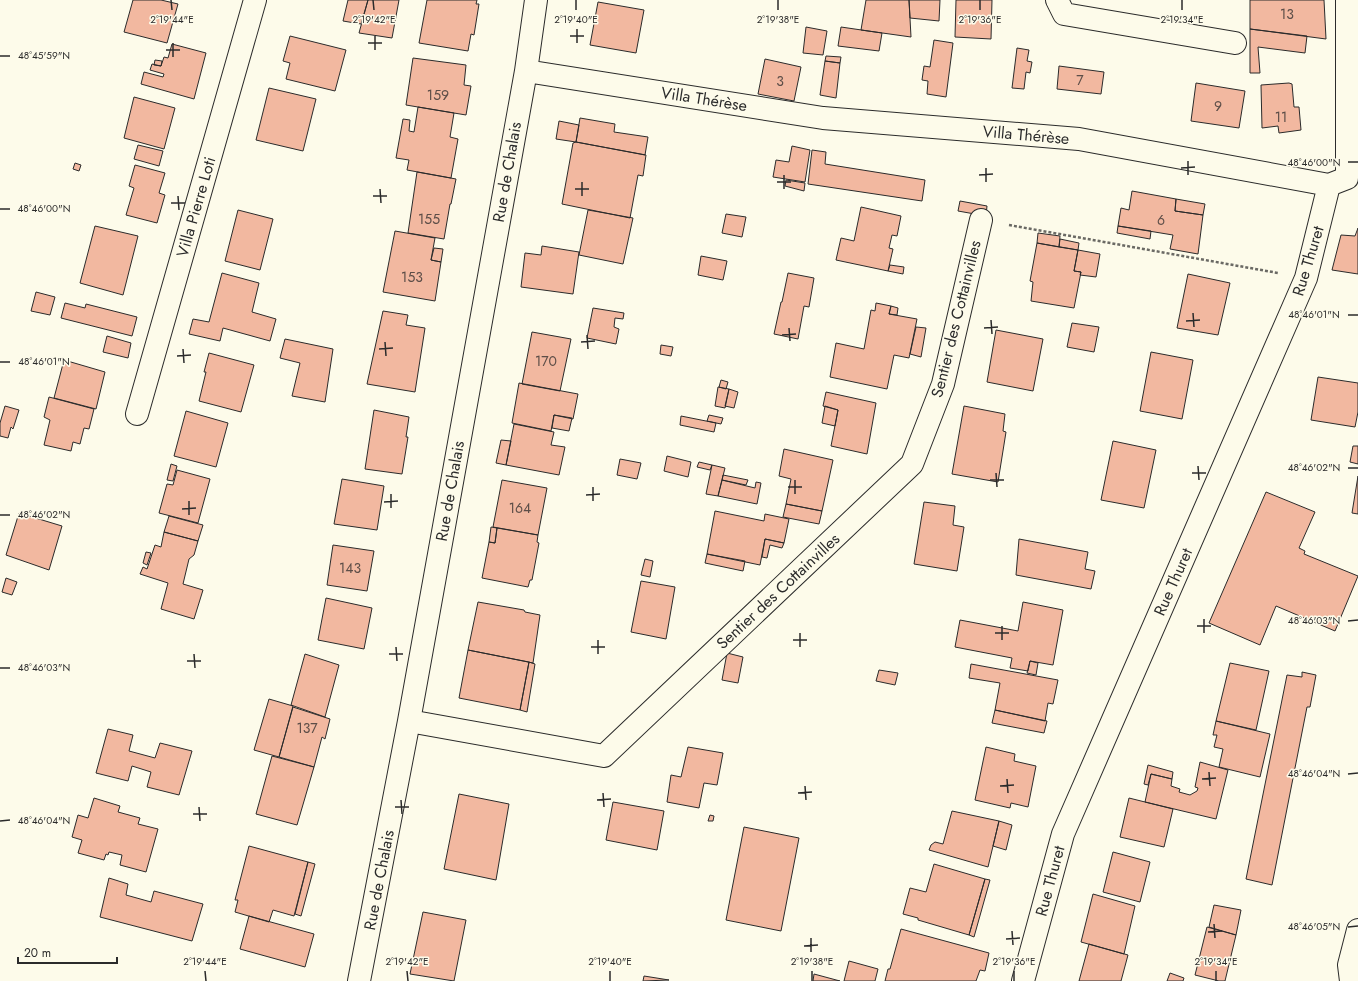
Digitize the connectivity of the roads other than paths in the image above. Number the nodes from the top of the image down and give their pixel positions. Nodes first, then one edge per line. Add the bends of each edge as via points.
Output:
1 (255, 0) edge
2 (536, 0) edge
3 (1057, 0) edge
4 (1347, 0) edge
5 (1235, 43) dead end
6 (526, 71) junction
7 (1329, 185) junction
8 (981, 220) road end
9 (137, 414) dead end
10 (409, 721) junction
11 (1358, 930) edge
12 (359, 981) edge
13 (1024, 981) edge
14 (1351, 981) edge

1 - 9 street, Villa Pierre Loti
2 - 6 street, Rue de Chalais
3 - 5 street via 1064,14
4 - 7 street via 1347,178
6 - 7 street, Villa Thérèse via 823,118 1079,139
6 - 10 street, Rue de Chalais
7 - 13 street, Rue Thuret via 1306,278 1063,834
8 - 10 street, Sentier des Cottainvilles via 943,384 912,464 604,756
10 - 12 street, Rue de Chalais
11 - 14 street via 1349,965

